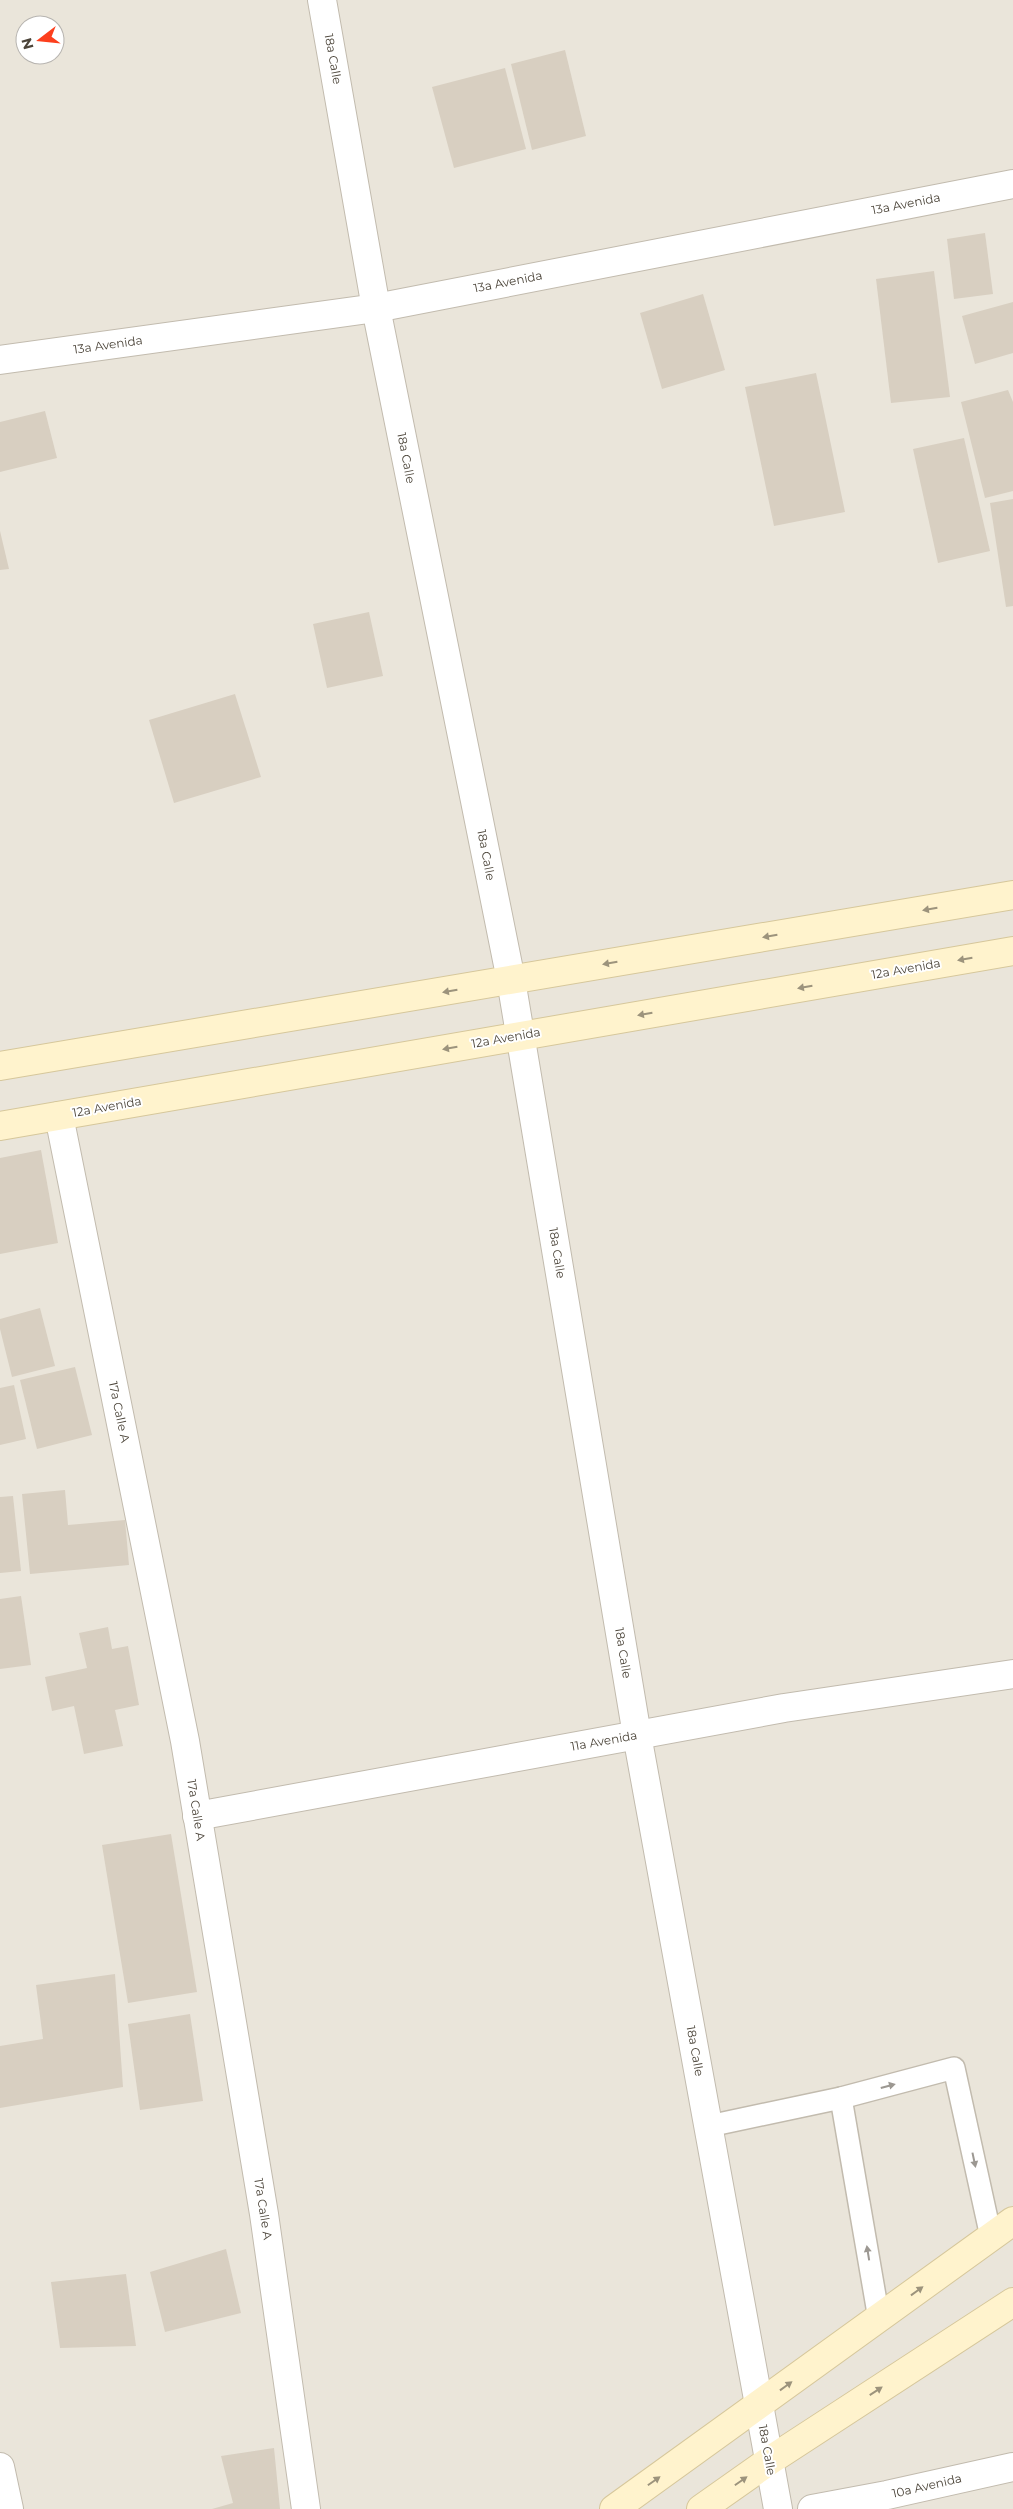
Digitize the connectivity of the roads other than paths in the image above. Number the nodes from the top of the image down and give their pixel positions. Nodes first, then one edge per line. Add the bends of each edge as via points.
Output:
1 (322, 0) edge
2 (1013, 184) edge
3 (376, 308) junction
4 (0, 360) edge
5 (1013, 895) edge
6 (1013, 951) edge
7 (511, 980) junction
8 (520, 1036) junction
9 (0, 1066) edge
10 (59, 1116) junction
11 (0, 1126) edge
12 (1013, 1674) edge
13 (637, 1735) junction
14 (197, 1816) junction
15 (840, 2098) junction
16 (709, 2126) junction
17 (1013, 2221) edge
18 (991, 2237) junction
19 (1013, 2302) edge
20 (879, 2319) junction
21 (760, 2405) junction
22 (768, 2461) junction
23 (0, 2467) edge
24 (1013, 2467) edge
25 (9, 2509) edge
26 (306, 2509) edge
27 (614, 2509) edge
28 (701, 2509) edge
29 (778, 2509) edge
30 (812, 2509) edge

1 - 3 street, 18a Calle
2 - 3 street, 13a Avenida
3 - 4 street, 13a Avenida
3 - 7 street, 18a Calle
5 -> 7 main road
6 -> 8 main road, 12a Avenida
7 - 8 street, 18a Calle
7 -> 9 main road
8 -> 10 main road, 12a Avenida
8 - 13 street, 18a Calle
10 - 11 main road, 12a Avenida
10 - 14 street, 17a Calle A via 181,1721
12 - 13 street, 11a Avenida via 784,1708
13 - 14 street, 11a Avenida
13 - 16 street, 18a Calle
14 - 26 street, 17a Calle A via 266,2223
15 - 16 lane
15 -> 18 lane via 954,2068
20 -> 15 lane
16 - 21 street, 18a Calle
17 - 18 main road
20 -> 18 main road
22 -> 19 main road
21 -> 20 main road
21 - 22 street, 18a Calle
27 -> 21 main road
28 -> 22 main road
22 - 29 street, 18a Calle
23 - 25 street
24 - 30 street, 10a Avenida

